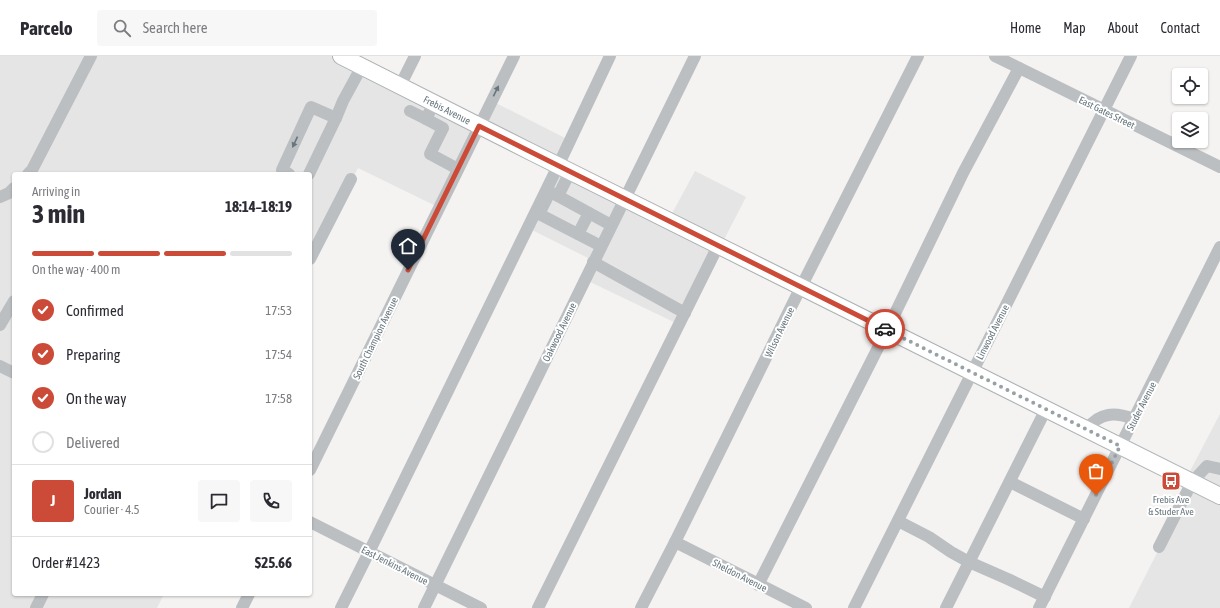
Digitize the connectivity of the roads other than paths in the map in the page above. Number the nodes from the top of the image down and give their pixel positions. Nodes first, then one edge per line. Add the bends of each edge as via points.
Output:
1 (91, 56) edge
2 (341, 56) edge
3 (415, 56) edge
4 (514, 56) edge
5 (610, 56) edge
6 (695, 56) edge
7 (918, 56) edge
8 (995, 56) edge
9 (1131, 56) edge
10 (362, 66) junction
11 (1019, 68) junction
12 (400, 86) junction
13 (434, 103) junction
14 (1104, 110) junction
15 (410, 111) dead end
16 (336, 118) junction
17 (426, 119) junction
18 (479, 126) junction
19 (1220, 167) edge
20 (458, 169) junction
21 (564, 169) junction
22 (30, 172) edge
23 (286, 172) edge
24 (310, 172) edge
25 (350, 179) dead end
26 (12, 190) edge
27 (558, 196) junction
28 (0, 197) edge
29 (624, 199) junction
30 (589, 213) junction
31 (612, 225) junction
32 (578, 234) junction
33 (601, 246) junction
34 (718, 246) junction
35 (1220, 247) edge
36 (312, 255) edge
37 (593, 262) junction
38 (801, 287) junction
39 (12, 304) edge
40 (685, 313) junction
41 (0, 325) edge
42 (887, 330) junction
43 (0, 366) edge
44 (12, 372) edge
45 (972, 372) junction
46 (1046, 409) junction
47 (1134, 419) junction
48 (1087, 429) junction
49 (1120, 446) junction
50 (312, 466) edge
51 (1220, 469) edge
52 (1010, 482) junction
53 (1192, 482) junction
54 (1220, 496) edge
55 (1084, 519) junction
56 (898, 521) junction
57 (312, 523) edge
58 (675, 542) junction
59 (1159, 547) dead end
60 (369, 552) junction
61 (969, 562) junction
62 (758, 585) junction
63 (435, 586) junction
64 (42, 596) edge
65 (248, 596) edge
66 (1045, 596) junction
67 (36, 608) edge
68 (242, 608) edge
69 (341, 608) edge
70 (424, 608) edge
71 (480, 608) edge
72 (538, 608) edge
73 (641, 608) edge
74 (806, 608) edge
75 (854, 608) edge
76 (946, 608) edge
77 (1040, 608) edge

1 - 22 street
2 - 10 main road, Frebis Avenue
3 - 12 street
18 -> 4 street, South Champion Avenue
5 - 21 street
6 - 29 street, Oakwood Avenue
7 - 38 street, Wilson Avenue
8 - 11 street, East Gates Street
9 - 14 street, Linwood Avenue
10 - 12 main road, Frebis Avenue
10 - 16 street
11 - 14 street, East Gates Street
11 - 42 street via 963,173
12 - 13 main road, Frebis Avenue
13 - 17 street
13 - 18 main road, Frebis Avenue
14 - 19 street, East Gates Street
14 - 45 street, Linwood Avenue
15 - 17 street
16 -> 23 street via 311,107 282,170
16 - 24 street
17 - 20 street via 442,128 430,154
18 - 20 street, South Champion Avenue
18 - 21 main road, Frebis Avenue
20 - 50 street, South Champion Avenue
21 - 27 street
21 - 29 main road, Frebis Avenue
21 - 60 street
25 - 36 street
26 - 28 street
27 - 30 street
27 - 32 street via 550,192 539,214
29 - 31 street, Oakwood Avenue
29 - 34 main road, Frebis Avenue
30 - 31 street
30 - 32 street
31 - 33 street, Oakwood Avenue
32 - 33 street
33 - 37 street, Oakwood Avenue
34 - 38 main road, Frebis Avenue
34 - 40 street
35 - 47 street, Studer Avenue
37 - 40 street
37 - 63 street, Oakwood Avenue
38 - 42 main road, Frebis Avenue
38 - 58 street, Wilson Avenue
39 - 41 street
40 - 72 street
42 - 45 main road, Frebis Avenue
42 - 62 street
43 - 44 street
45 - 46 main road, Frebis Avenue
45 - 56 street, Linwood Avenue
46 - 48 main road, Frebis Avenue
46 - 52 street
47 - 48 street via 1114,414 1094,421
47 - 49 street, Studer Avenue
48 - 49 main road, Frebis Avenue
49 - 53 main road, Frebis Avenue
49 - 55 street, Studer Avenue
51 - 53 street via 1207,466
52 - 55 street
52 - 61 street
53 - 54 main road, Frebis Avenue
53 - 59 street
55 - 66 street, Studer Avenue
56 - 61 street
56 - 75 street, Linwood Avenue
57 - 60 street, East Jenkins Avenue
58 - 62 street, Sheldon Avenue
58 - 73 street, Wilson Avenue
60 - 63 street, East Jenkins Avenue
60 - 69 street
61 - 66 street
61 - 76 street
62 - 74 street, Sheldon Avenue
63 - 70 street, Oakwood Avenue
63 - 71 street, East Jenkins Avenue
64 - 67 street
65 - 68 street
66 - 77 street, Studer Avenue

